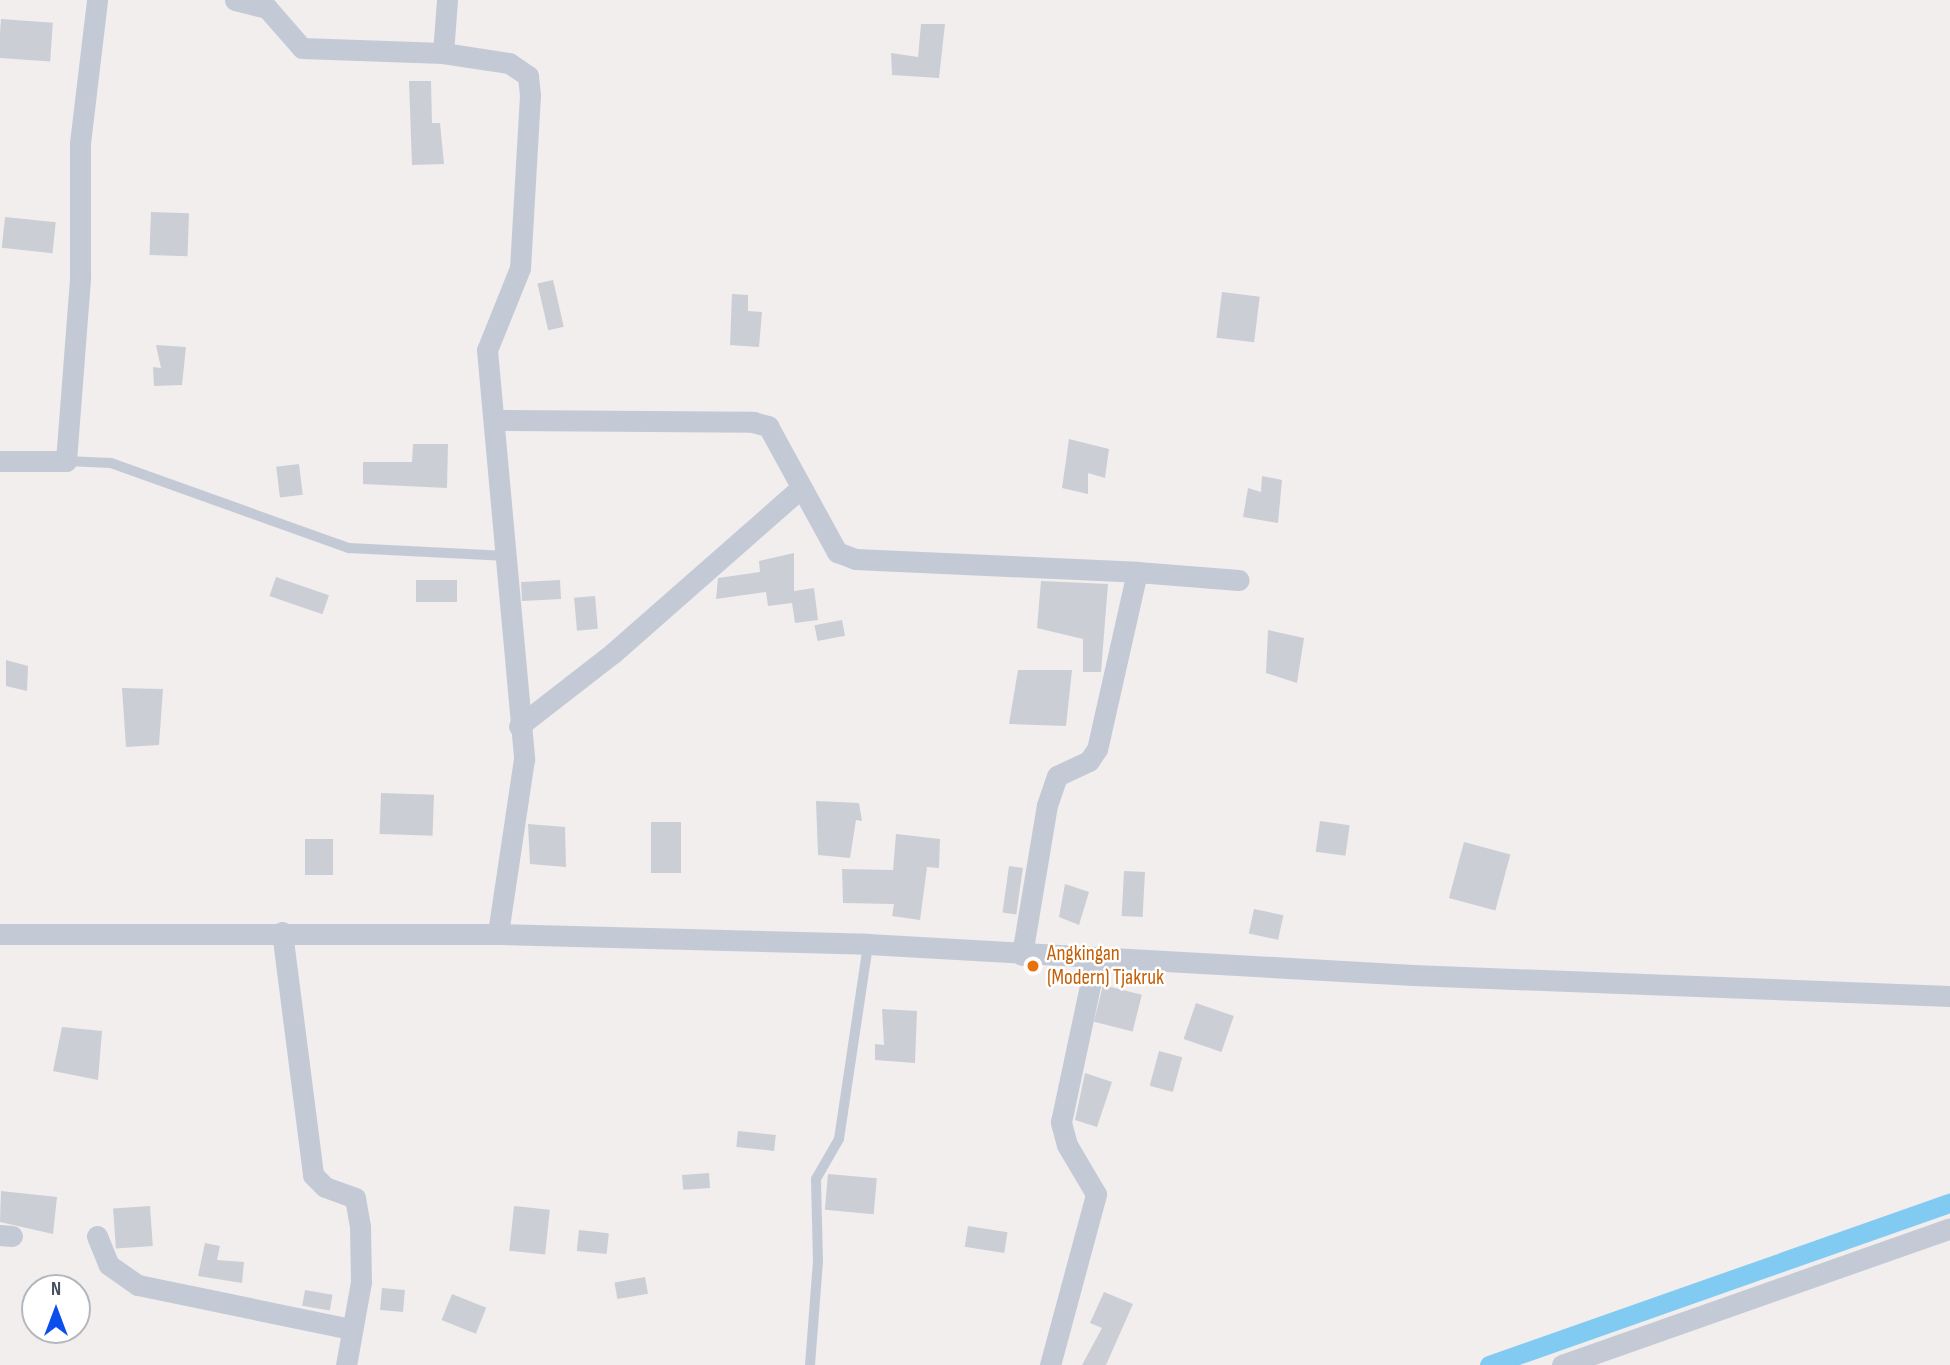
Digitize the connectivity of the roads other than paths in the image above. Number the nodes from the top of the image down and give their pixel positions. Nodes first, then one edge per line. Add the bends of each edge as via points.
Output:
1 (97, 0) edge
2 (236, 0) edge
3 (447, 0) edge
4 (443, 53) junction
5 (494, 420) junction
6 (0, 461) edge
7 (66, 461) junction
8 (801, 488) junction
9 (507, 556) junction
10 (1137, 572) junction
11 (1240, 580) dead end
12 (519, 726) junction
13 (282, 932) junction
14 (0, 934) edge
15 (498, 934) junction
16 (868, 944) junction
17 (1022, 955) junction
18 (1096, 957) junction
19 (1950, 996) edge
20 (1950, 1228) edge
21 (97, 1236) dead end
22 (350, 1329) junction
23 (345, 1365) edge
24 (810, 1365) edge
25 (1050, 1365) edge
26 (1562, 1365) edge

1 - 7 street via 80,143 80,277
2 - 4 street via 267,8 302,48
3 - 4 street
4 - 5 street via 509,63 528,76 523,250 488,350
5 - 8 street via 752,422 768,426
5 - 9 street
6 - 7 street
7 - 9 lane via 111,463 349,548
8 - 10 street via 837,552 855,559
8 - 12 street via 613,653
9 - 12 street
10 - 11 street
10 - 17 street via 1097,750 1089,761 1056,776 1047,805
12 - 15 street via 524,759
13 - 14 street
13 - 15 street
13 - 22 street via 313,1175 325,1187 355,1198 361,1282
15 - 16 street
16 - 17 street
16 - 24 lane via 839,1139 816,1179 818,1262
17 - 18 street
18 - 19 street
18 - 25 street via 1061,1122 1067,1145 1096,1194
20 - 26 street
21 - 22 street via 108,1265 138,1285
22 - 23 street

